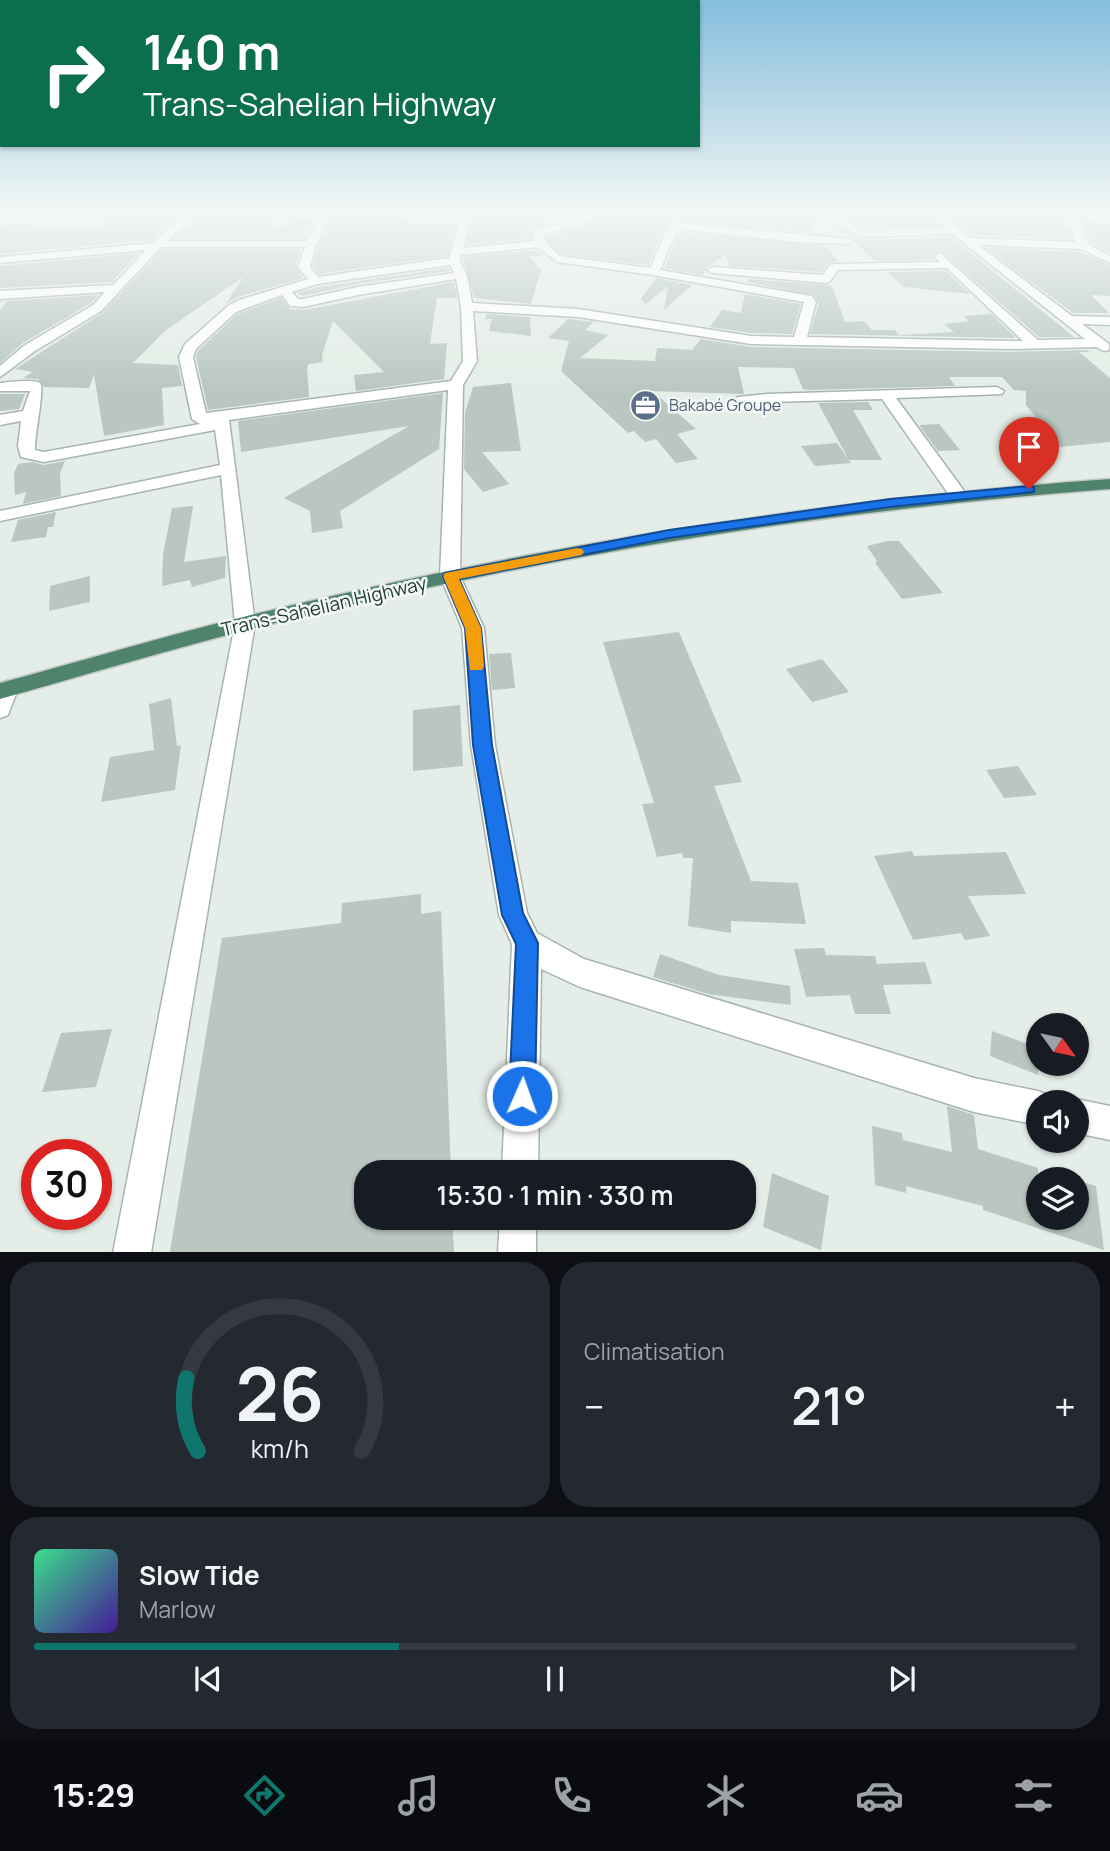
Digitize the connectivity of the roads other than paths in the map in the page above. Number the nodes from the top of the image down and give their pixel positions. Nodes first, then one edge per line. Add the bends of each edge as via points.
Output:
1 (131, 272) edge
2 (308, 272) edge
3 (383, 272) edge
4 (421, 272) edge
5 (459, 272) edge
6 (655, 272) edge
7 (708, 272) edge
8 (743, 272) edge
9 (830, 272) edge
10 (964, 272) edge
11 (1006, 272) edge
12 (697, 280) junction
13 (315, 281) junction
14 (116, 288) junction
15 (285, 290) junction
16 (0, 295) edge
17 (467, 307) junction
18 (1069, 320) junction
19 (1110, 321) edge
20 (800, 340) junction
21 (1035, 345) junction
22 (1105, 347) edge
23 (0, 373) edge
24 (456, 385) junction
25 (0, 387) edge
26 (997, 391) dead end
27 (887, 396) junction
28 (738, 402) dead end
29 (29, 415) junction
30 (0, 420) edge
31 (221, 421) junction
32 (229, 468) junction
33 (1110, 484) edge
34 (958, 495) junction
35 (0, 516) edge
36 (450, 576) junction
37 (245, 624) junction
38 (2, 697) edge
39 (527, 943) junction
40 (1026, 1105) edge
41 (1089, 1119) edge
42 (1110, 1123) edge
43 (520, 1160) edge
44 (518, 1230) edge
45 (132, 1252) edge
46 (517, 1252) edge

1 - 14 street
2 - 13 street
3 - 13 street
4 - 15 street via 303,303 294,303
5 - 17 street
6 - 12 street
7 - 12 street
8 - 9 street via 826,279
10 - 21 street
11 - 18 street
12 - 20 street via 808,299
13 - 15 street
14 - 16 street
14 - 23 street via 97,308 30,348
15 - 31 street via 236,307 190,347 186,357 200,419
17 - 20 street via 578,313 717,336
17 - 24 street via 470,360
18 - 19 street
18 - 22 street
20 - 21 street
21 - 22 street
24 - 31 street
24 - 36 street
25 - 29 street via 35,386
26 - 27 street
27 - 28 street
27 - 34 street
29 - 30 street
29 - 31 street via 27,454 44,457
31 - 32 street
32 - 35 street
32 - 37 street
33 - 34 highway, Trans-Sahelian Highway
34 - 36 highway, Trans-Sahelian Highway via 669,534
36 - 37 highway, Trans-Sahelian Highway
36 - 39 street via 473,628 483,745 513,915
37 - 38 highway, Trans-Sahelian Highway
37 - 45 street
39 - 40 street via 580,972 974,1094
39 - 43 street
41 - 42 street
44 - 46 street

